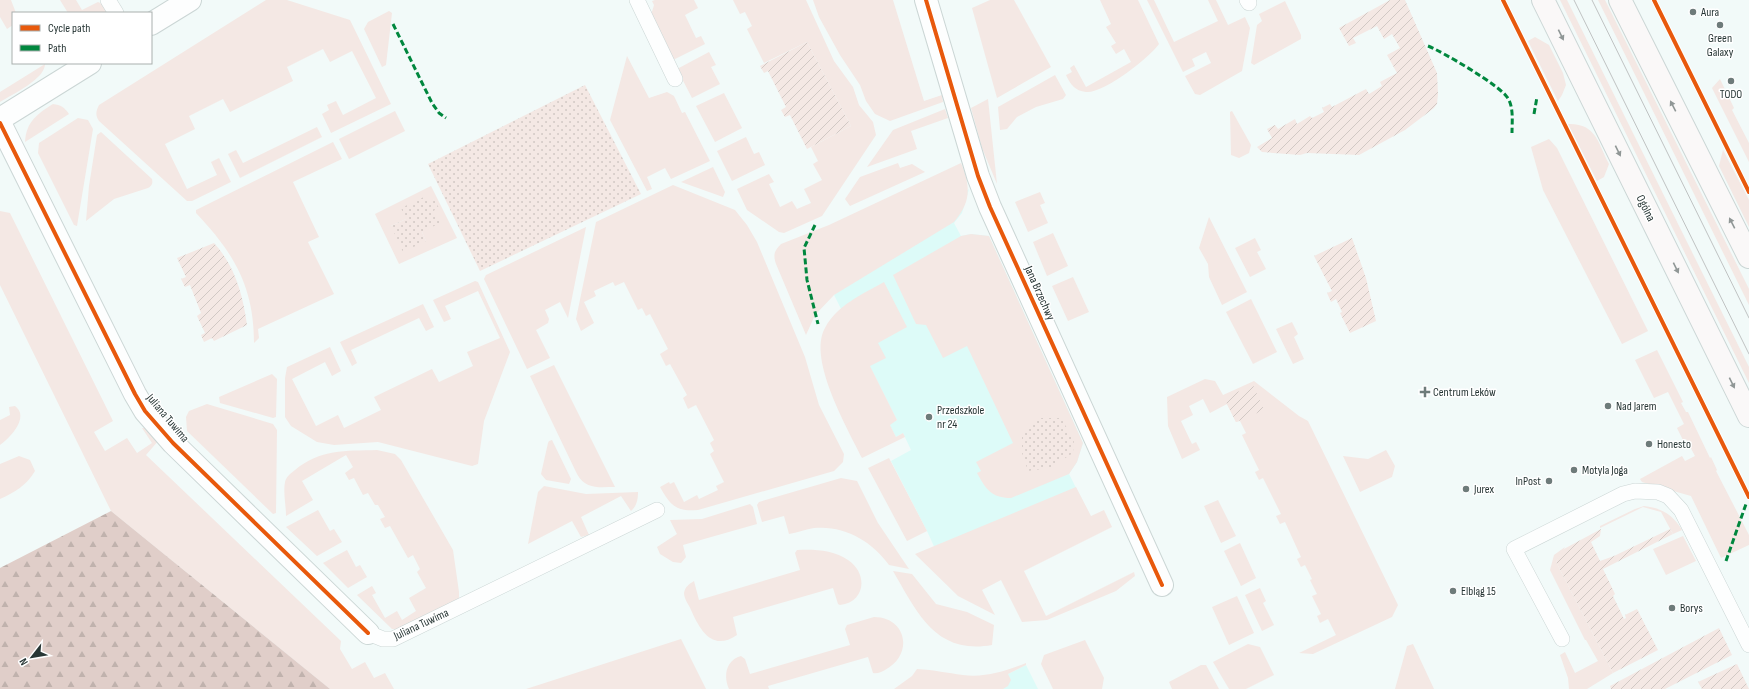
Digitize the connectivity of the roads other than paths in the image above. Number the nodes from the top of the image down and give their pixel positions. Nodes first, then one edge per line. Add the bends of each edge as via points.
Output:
1 (108, 0) edge
2 (190, 0) edge
3 (637, 0) edge
4 (926, 0) edge
5 (1544, 0) edge
6 (1620, 0) edge
7 (115, 12) edge
8 (152, 23) edge
9 (88, 64) edge
10 (675, 79) dead end
11 (0, 119) edge
12 (0, 124) edge
13 (1749, 258) edge
14 (1749, 416) edge
15 (657, 510) dead end
16 (1162, 585) dead end
17 (368, 633) joint
18 (1562, 638) dead end
19 (1749, 646) edge

1 - 7 lane
2 - 8 street
3 - 10 lane
4 - 16 street, Jana Brzechwy via 978,176 988,201
5 -> 14 street, Ogólna
13 -> 6 street
9 - 11 street
12 - 17 street, Juliana Tuwima via 145,411 174,443
15 - 17 lane, Juliana Tuwima via 393,638 383,639
18 - 19 lane via 1514,549 1623,494 1646,491 1668,496 1681,510

